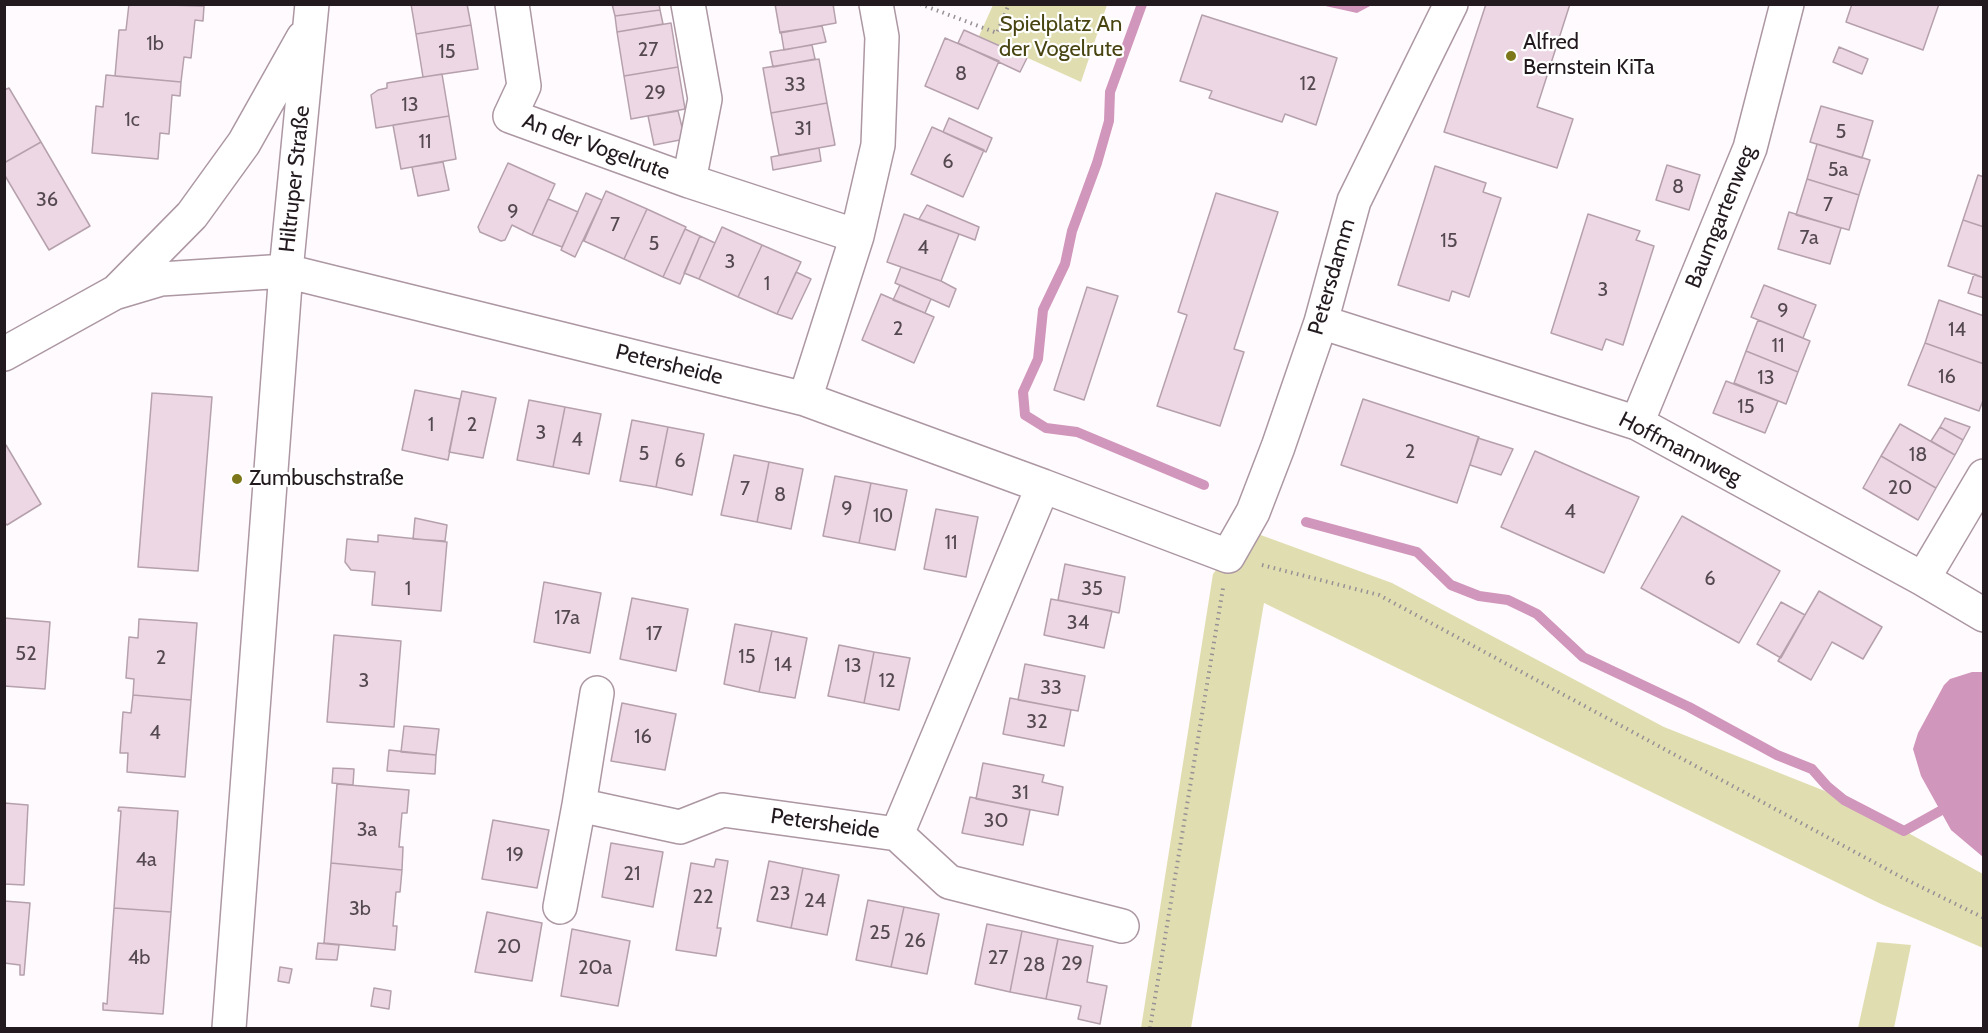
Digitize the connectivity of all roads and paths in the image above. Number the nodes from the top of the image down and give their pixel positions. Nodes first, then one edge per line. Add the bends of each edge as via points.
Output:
1 (512, 4) edge
2 (688, 4) edge
3 (876, 4) edge
4 (920, 4) edge
5 (1009, 4) edge
6 (1450, 4) edge
7 (1787, 4) edge
8 (311, 16) edge
9 (689, 181) junction
10 (857, 236) junction
11 (286, 270) junction
12 (114, 293) junction
13 (1321, 322) junction
14 (4, 354) edge
15 (805, 399) junction
16 (1636, 423) junction
17 (1983, 476) edge
18 (1043, 486) junction
19 (1228, 556) junction
20 (1923, 579) junction
21 (1983, 615) edge
22 (597, 693) dead end
23 (579, 805) junction
24 (897, 834) junction
25 (560, 907) dead end
26 (1983, 918) edge
27 (1122, 926) dead end
28 (229, 1029) edge
29 (1150, 1029) edge

1 - 9 street, An der Vogelrute via 524,86 510,116
2 - 9 street, An der Vogelrute via 705,99
3 - 10 street via 882,37 878,145
4 - 5 path via 997,33
6 - 13 street, Petersdamm via 1354,201
7 - 16 street, Baumgartenweg via 1750,148
8 - 11 street, Hiltruper Straße
8 - 12 street via 244,143 192,215
9 - 10 street, An der Vogelrute
10 - 15 street
11 - 12 street, Hiltruper Straße via 161,279
11 - 15 street, Petersheide
11 - 28 street
12 - 14 street, Hiltruper Straße
13 - 16 street, Hoffmannweg
13 - 19 street, Petersdamm via 1254,512
15 - 18 street, Petersheide
16 - 20 street, Hoffmannweg
17 - 20 street
18 - 19 street, Petersheide
18 - 24 street, Petersheide
19 - 26 path via 1379,595
19 - 29 path
20 - 21 street, Hoffmannweg
22 - 23 street
23 - 24 street, Petersheide via 680,827 723,810
23 - 25 street
24 - 27 street, Petersheide via 949,882

